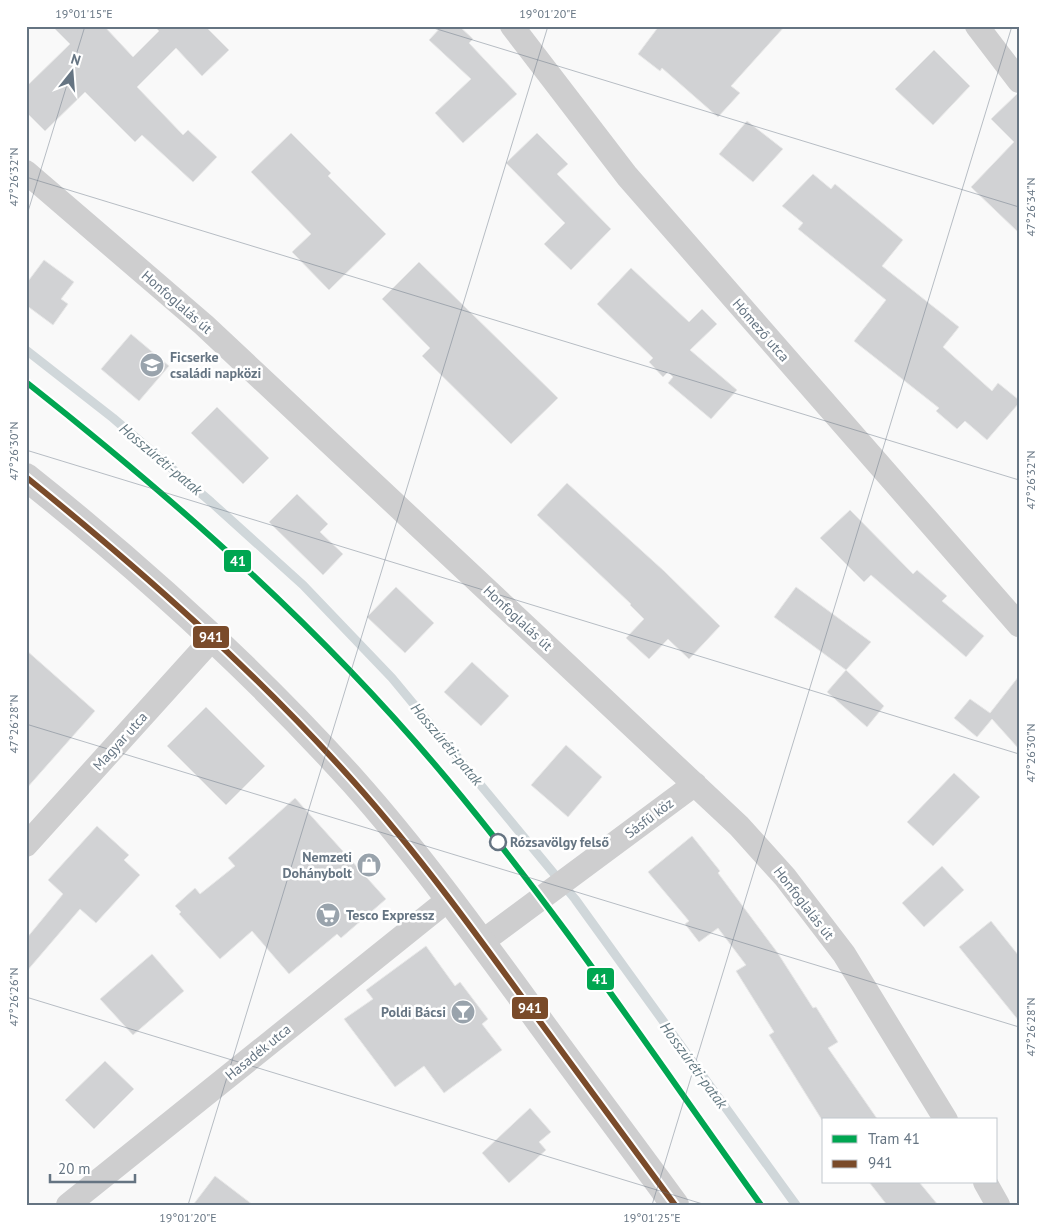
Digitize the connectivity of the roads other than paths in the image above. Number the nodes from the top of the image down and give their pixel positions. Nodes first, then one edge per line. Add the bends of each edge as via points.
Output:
1 (512, 26) edge
2 (977, 26) edge
3 (1019, 81) edge
4 (26, 172) edge
5 (26, 477) edge
6 (1019, 625) edge
7 (213, 638) junction
8 (695, 784) junction
9 (26, 845) edge
10 (449, 899) junction
11 (482, 942) junction
12 (945, 1118) edge
13 (985, 1184) edge
14 (68, 1205) edge
15 (676, 1205) edge
16 (998, 1205) edge

1 - 6 street, Hómező utca via 627,176
2 - 3 street
4 - 8 street, Honfoglalás út via 204,325
5 - 7 street
7 - 9 street, Magyar utca
7 - 10 street via 355,783
8 - 11 street, Sásfű köz
8 - 12 street, Honfoglalás út via 785,877 844,954
10 - 11 street
10 - 14 street, Hasadék utca
11 - 15 street
13 - 16 street

